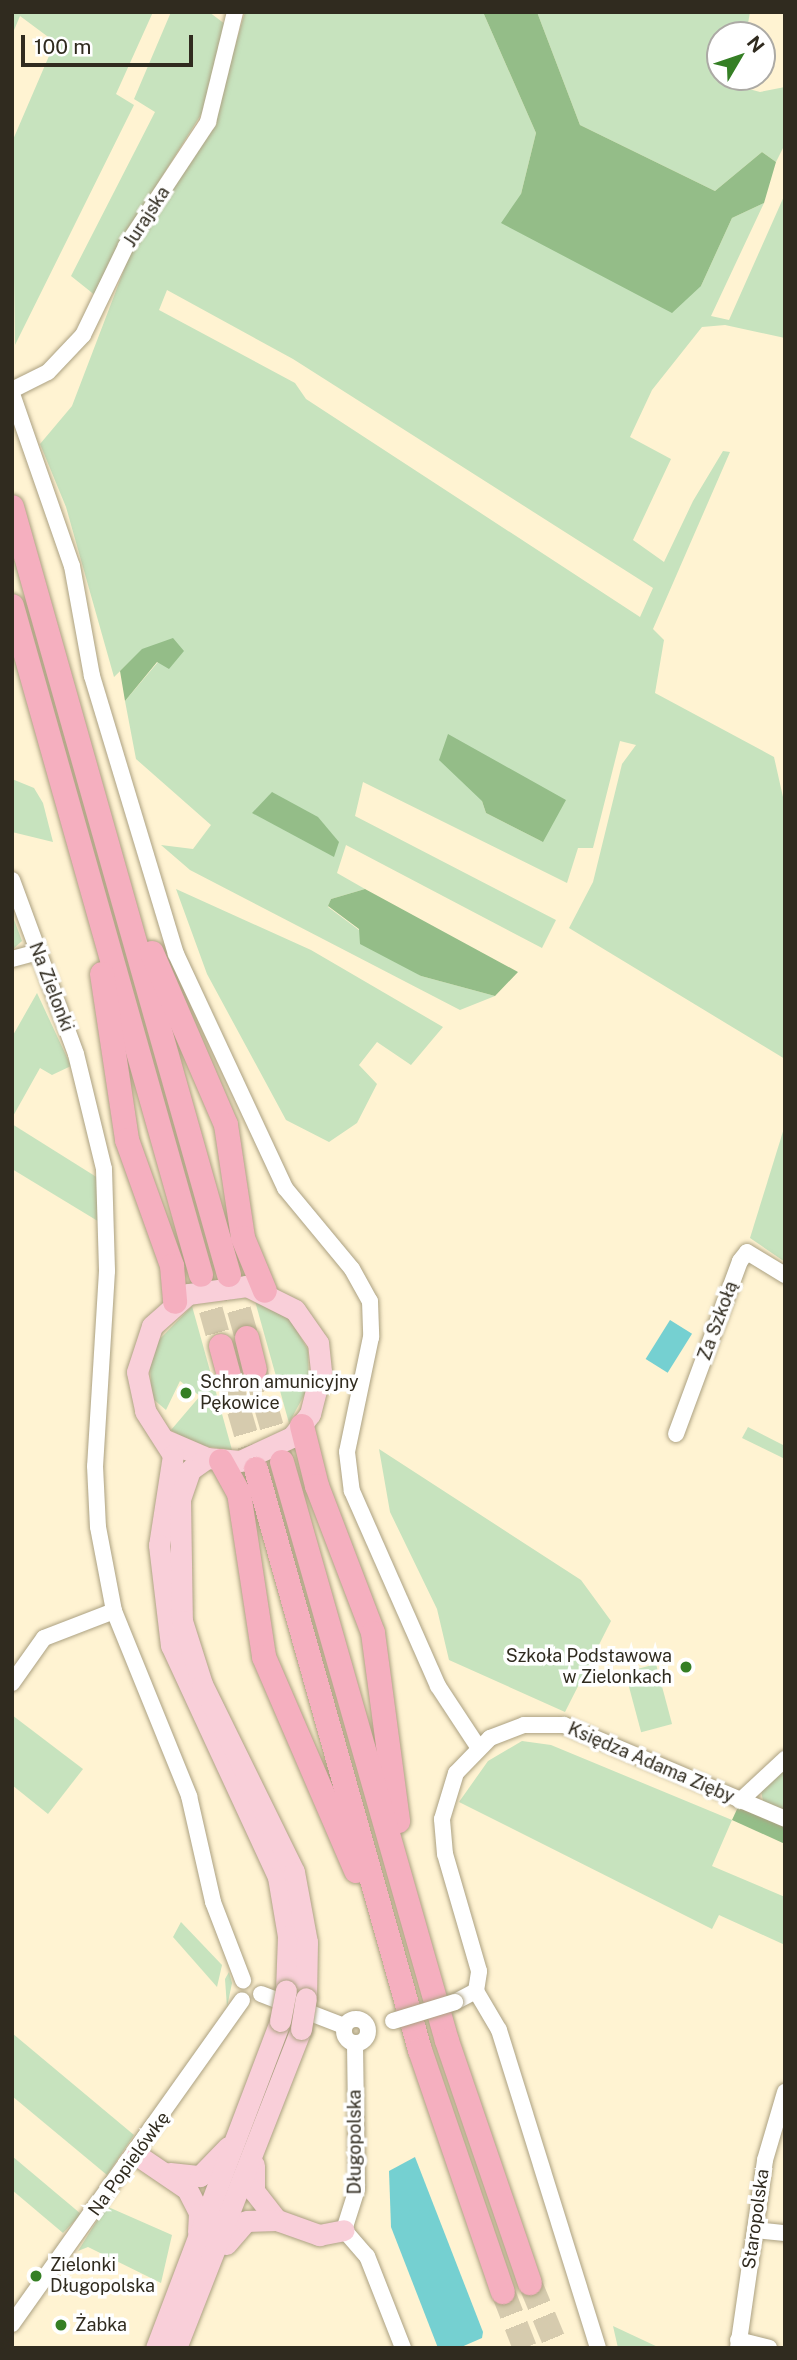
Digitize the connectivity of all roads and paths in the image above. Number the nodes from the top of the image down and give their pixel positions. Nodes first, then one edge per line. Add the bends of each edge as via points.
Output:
1 (235, 12) edge
2 (12, 392) edge
3 (12, 507) edge
4 (12, 606) edge
5 (107, 844) junction
6 (12, 880) edge
7 (90, 883) junction
8 (38, 952) junction
9 (12, 959) edge
10 (201, 1275) tunnel mouth
11 (229, 1275) tunnel mouth
12 (785, 1275) edge
13 (265, 1292) junction
14 (175, 1302) junction
15 (247, 1338) tunnel mouth
16 (221, 1346) tunnel mouth
17 (256, 1369) tunnel mouth
18 (229, 1376) tunnel mouth
19 (302, 1426) junction
20 (676, 1434) dead end
21 (164, 1440) junction
22 (214, 1460) junction
23 (282, 1462) tunnel mouth
24 (256, 1469) tunnel mouth
25 (114, 1611) junction
26 (12, 1683) edge
27 (478, 1747) junction
28 (785, 1759) edge
29 (740, 1801) junction
30 (785, 1819) edge
31 (410, 1912) junction
32 (243, 1980) junction
33 (402, 1985) junction
34 (476, 1991) junction
35 (261, 1994) junction
36 (296, 1994) junction
37 (242, 2000) junction
38 (344, 2026) junction
39 (368, 2028) junction
40 (355, 2044) junction
41 (785, 2092) edge
42 (780, 2122) edge
43 (244, 2124) junction
44 (255, 2154) junction
45 (137, 2155) junction
46 (170, 2174) junction
47 (277, 2220) junction
48 (344, 2230) junction
49 (755, 2230) junction
50 (785, 2233) edge
51 (196, 2248) junction
52 (204, 2282) junction
53 (530, 2283) tunnel mouth
54 (503, 2292) tunnel mouth
55 (12, 2324) edge
56 (738, 2344) edge
57 (156, 2348) edge
58 (176, 2348) edge
59 (403, 2348) edge
60 (597, 2348) edge
61 (769, 2348) edge

1 - 2 street, Jurajska via 208,122 126,246 83,335 48,372
2 - 27 street via 63,535 92,676 176,954 285,1188 352,1269 370,1301 370,1337 347,1452 352,1491 438,1686
3 - 5 highway
4 - 7 highway
5 - 11 highway
5 - 13 highway via 217,1100 230,1142 243,1238
6 - 8 street, Na Zielonki
7 - 10 highway
7 - 14 highway via 119,1105 172,1266
8 - 9 street
8 - 25 street, Na Zielonki via 76,1054 106,1188 95,1466 98,1528
12 - 20 street, Za Szkołą via 747,1252 740,1261
13 - 14 main road via 222,1285
13 - 19 main road via 295,1310 318,1343 320,1382
14 - 21 main road via 146,1337 137,1372 145,1411
15 - 17 highway
16 - 18 highway
19 - 22 main road via 264,1455
19 - 31 highway via 317,1486 373,1633
21 - 22 main road
21 - 36 main road via 173,1455 159,1545 165,1621 187,1691 278,1877
22 - 33 highway via 239,1493 264,1657
22 - 36 main road via 190,1470 180,1499 183,1621 202,1684 295,1872 307,1942
23 - 31 highway
24 - 33 highway
25 - 26 street via 44,1638
25 - 32 street, Na Zielonki via 189,1796 213,1902
27 - 29 street, Księdza Adama Zięby via 524,1725 564,1725
27 - 34 street via 450,1783 442,1819 445,1854 479,1971
28 - 29 street
29 - 30 street, Księdza Adama Zięby
31 - 53 highway
32 - 35 street via 258,1982
32 - 37 street via 237,1989
33 - 54 highway
34 - 39 street, bridge via 455,2002
34 - 60 street via 499,2030
35 - 37 street
35 - 38 street
36 - 43 main road, bridge via 280,2021
36 - 44 main road, bridge via 301,2029
37 - 45 street, Na Popielówkę
38 - 39 street via 356,2019
38 - 40 street via 345,2038
39 - 40 street via 365,2039
40 - 48 street, Długopolska via 357,2189
41 - 42 street, Staropolska
42 - 49 street, Staropolska
43 - 46 main road via 206,2173
43 - 51 main road
44 - 47 main road via 254,2191
44 - 52 main road
45 - 46 main road
45 - 55 street, Na Popielówkę
46 - 51 main road via 194,2199
47 - 48 main road via 319,2235
47 - 52 main road via 239,2226
48 - 59 street via 367,2256
49 - 50 street
49 - 56 street, Staropolska
51 - 57 main road
52 - 58 main road
56 - 61 street

